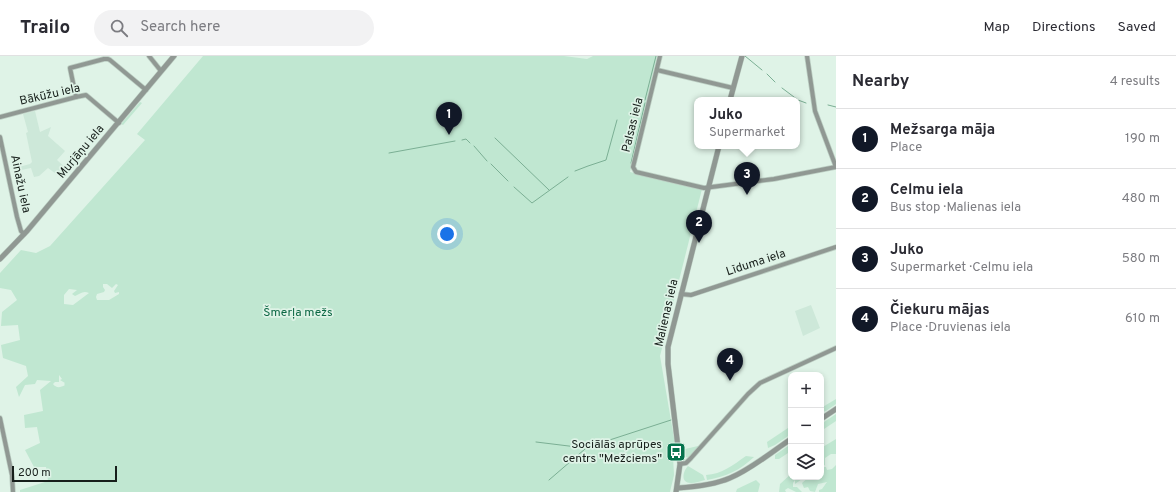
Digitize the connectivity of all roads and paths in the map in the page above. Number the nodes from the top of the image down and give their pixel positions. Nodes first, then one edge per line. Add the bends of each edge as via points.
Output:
1 (149, 56) edge
2 (174, 56) edge
3 (660, 56) edge
4 (742, 56) edge
5 (808, 56) edge
6 (657, 70) junction
7 (162, 71) junction
8 (734, 88) junction
9 (146, 90) junction
10 (76, 97) junction
11 (731, 97) edge
12 (0, 117) edge
13 (119, 123) junction
14 (0, 137) edge
15 (718, 149) edge
16 (836, 167) edge
17 (708, 188) junction
18 (24, 234) junction
19 (836, 247) edge
20 (0, 260) edge
21 (681, 294) junction
22 (836, 348) edge
23 (836, 408) edge
24 (824, 417) edge
25 (0, 418) edge
26 (788, 441) edge
27 (2, 443) edge
28 (680, 464) junction
29 (677, 490) edge
30 (13, 492) edge

1 - 7 street
2 - 7 street, Murjāņu iela
3 - 6 street, Palsas iela
4 - 8 street
5 - 16 street via 815,111
6 - 8 street
6 - 17 street, Palsas iela via 634,170
7 - 9 street, Murjāņu iela
8 - 11 street
9 - 10 street via 110,60 104,59 70,68
9 - 13 street, Murjāņu iela
10 - 12 street, Bākūžu iela
10 - 13 street, Bākūžu iela via 86,96
13 - 18 street, Murjāņu iela
14 - 18 street, Ainažu iela via 16,217
15 - 17 street, Malienas iela
16 - 17 street
17 - 21 street, Malienas iela
18 - 20 street, Murjāņu iela
19 - 21 street, Līduma iela via 691,295
21 - 28 street, Malienas iela via 668,347
22 - 28 street via 760,383 692,458
23 - 24 street
25 - 27 street
26 - 29 street via 728,479
27 - 30 street via 12,475
28 - 29 street, Malienas iela

